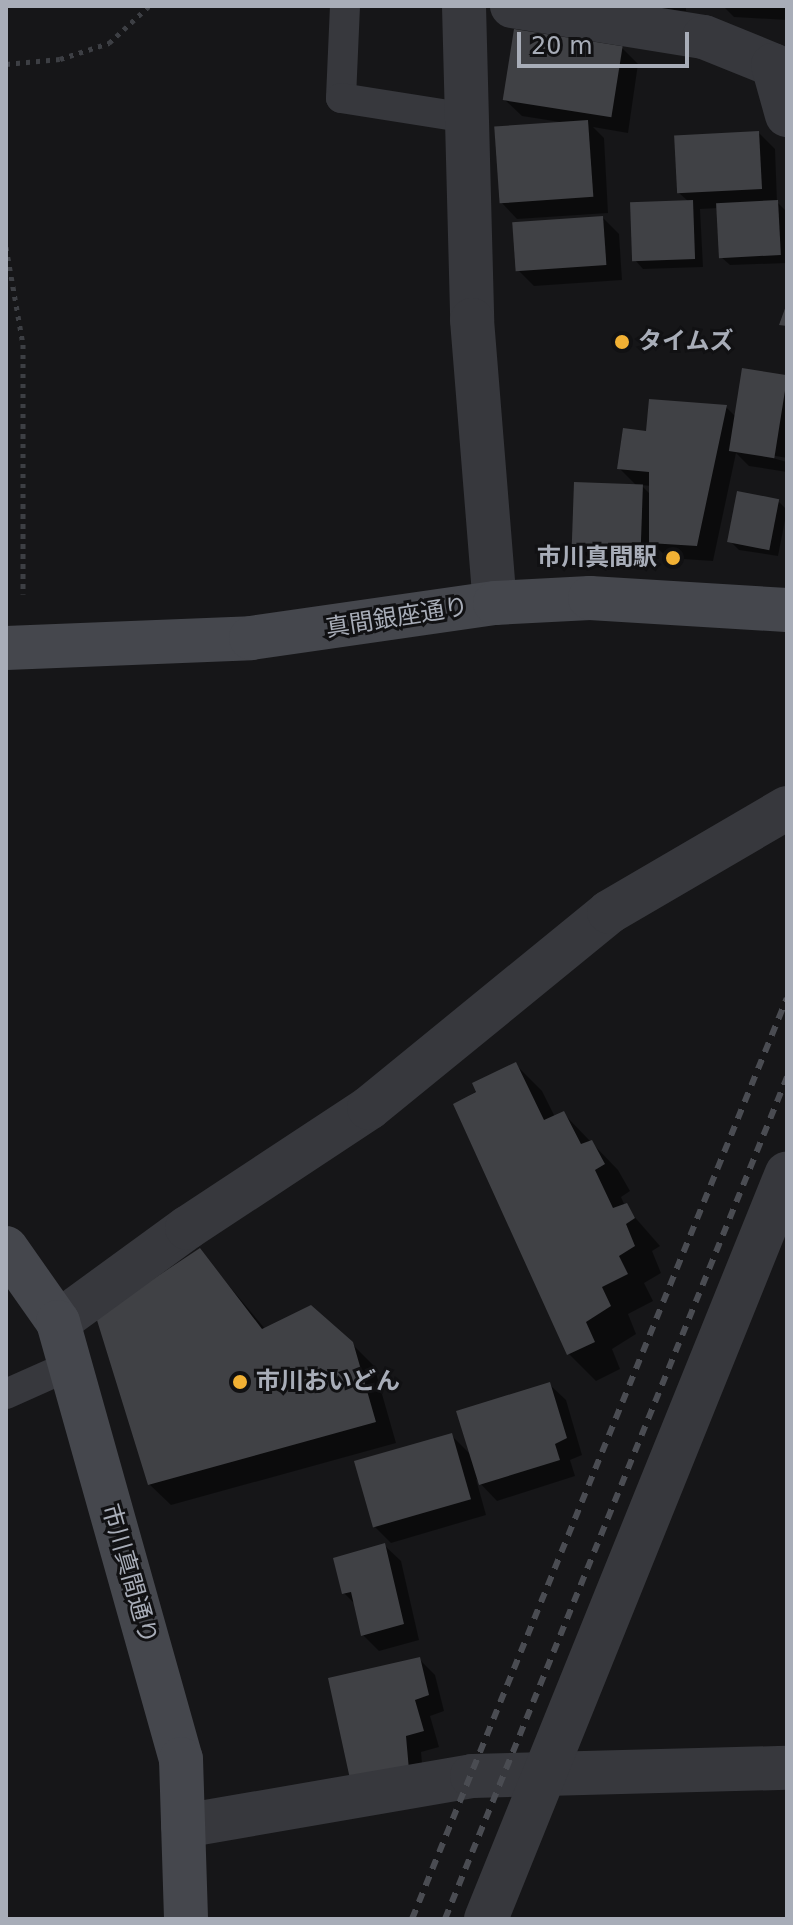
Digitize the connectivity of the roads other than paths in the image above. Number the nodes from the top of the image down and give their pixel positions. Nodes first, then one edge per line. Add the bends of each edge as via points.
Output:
1 (345, 6) edge
2 (464, 6) edge
3 (512, 6) edge
4 (787, 115) edge
5 (467, 118) junction
6 (495, 603) junction
7 (787, 610) edge
8 (14, 647) edge
9 (787, 808) edge
10 (787, 1173) edge
11 (6, 1248) edge
12 (58, 1322) junction
13 (71, 1365) junction
14 (6, 1394) edge
15 (787, 1768) edge
16 (544, 1772) junction
17 (183, 1826) junction
18 (186, 1919) edge
19 (486, 1919) edge

1 - 5 lane via 341,98
2 - 5 street
3 - 4 street via 704,37 773,65
5 - 6 street via 472,320
6 - 7 street, 真間銀座通り via 590,598
6 - 8 street, 真間銀座通り via 251,638
9 - 12 street via 609,912 369,1108 187,1228
10 - 16 street
11 - 12 street, 市川真間通り
12 - 13 street, 市川真間通り
13 - 14 lane
13 - 17 street, 市川真間通り via 181,1759
15 - 16 street
16 - 17 street via 472,1776
16 - 19 street
17 - 18 street, 市川真間通り

